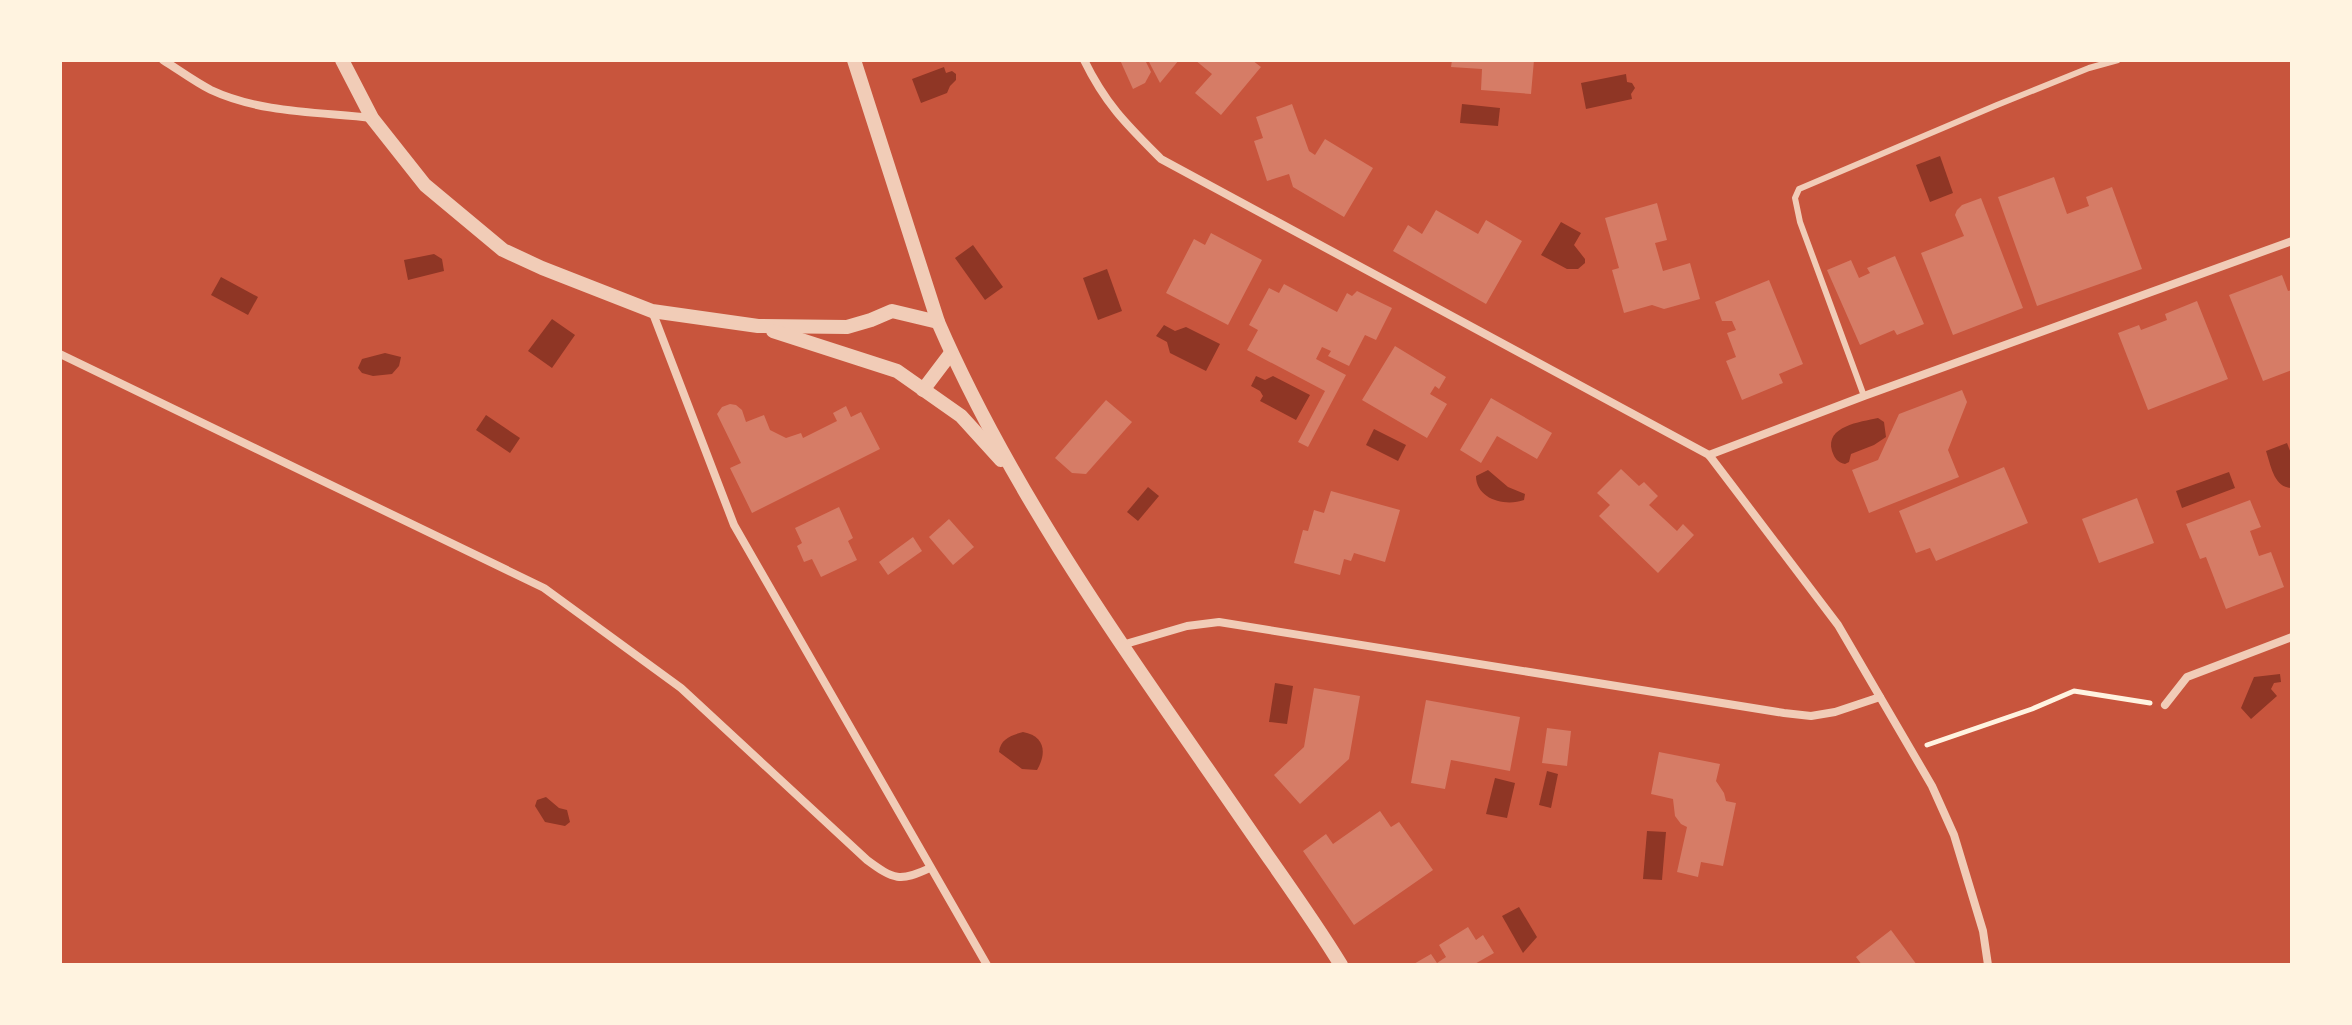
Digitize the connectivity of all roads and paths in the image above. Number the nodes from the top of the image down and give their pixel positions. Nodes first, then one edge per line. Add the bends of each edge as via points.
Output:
1 (163, 60) edge
2 (342, 60) edge
3 (854, 60) edge
4 (1084, 60) edge
5 (2118, 60) edge
6 (372, 118) junction
7 (2292, 241) edge
8 (652, 311) junction
9 (938, 322) junction
10 (758, 326) junction
11 (951, 353) junction
12 (60, 354) edge
13 (923, 390) junction
14 (1864, 396) junction
15 (1709, 455) junction
16 (1012, 472) junction
17 (2292, 637) edge
18 (1122, 645) junction
19 (1880, 697) junction
20 (2165, 705) joint
21 (1911, 751) junction
22 (930, 868) junction
23 (987, 965) edge
24 (1341, 965) edge
25 (1988, 965) edge

1 - 6 street via 210,90 246,103
2 - 6 street
3 - 9 street
4 - 15 street via 1118,116 1161,159
5 - 14 lane via 1799,189 1795,198 1800,222
6 - 8 street via 425,185 503,250
7 - 14 street
8 - 10 street
8 - 22 street via 734,525
9 - 10 street via 892,311 847,327
9 - 11 street
10 - 13 street via 897,371
11 - 13 street
11 - 16 street
12 - 22 street via 544,588 681,688 886,874 908,878
13 - 16 street via 961,416
14 - 15 street
15 - 19 street via 1838,625
16 - 18 street
17 - 20 street via 2187,677
18 - 19 street via 1219,622 1784,713 1835,712
18 - 24 street
19 - 21 street
20 - 21 path via 2074,691
21 - 25 street via 1954,835
22 - 23 street

